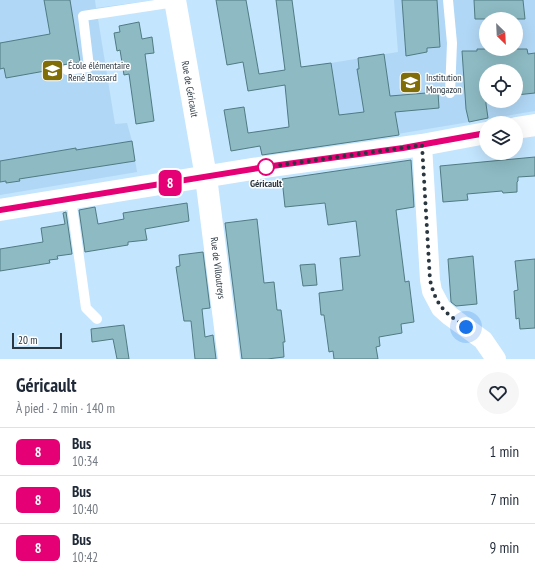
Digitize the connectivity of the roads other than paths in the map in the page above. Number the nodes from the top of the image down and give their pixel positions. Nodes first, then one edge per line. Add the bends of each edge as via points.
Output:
1 (448, 0) edge
2 (175, 1) edge
3 (68, 70) dead end
4 (450, 93) dead end
5 (535, 124) edge
6 (523, 127) edge
7 (479, 134) edge
8 (422, 145) junction
9 (206, 177) junction
10 (71, 199) junction
11 (0, 210) edge
12 (98, 319) dead end
13 (229, 359) edge
14 (496, 359) edge

1 - 4 lane via 452,43
2 - 3 lane via 83,16 88,67
2 - 9 street, Rue de Géricault
5 - 6 street
7 - 8 street
8 - 9 street
8 - 14 street via 432,291 441,308 482,340
9 - 10 street
9 - 13 street, Rue de Villoutreys
10 - 11 street
10 - 12 lane via 86,308

